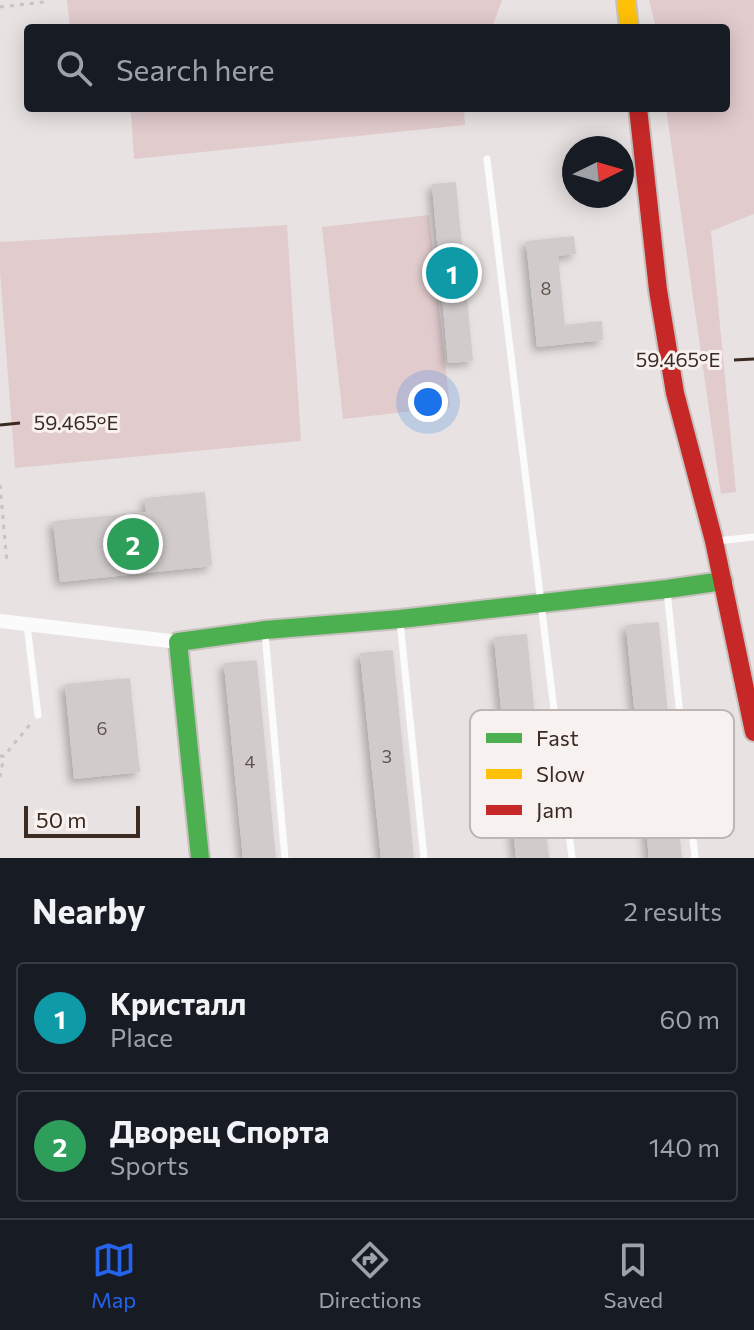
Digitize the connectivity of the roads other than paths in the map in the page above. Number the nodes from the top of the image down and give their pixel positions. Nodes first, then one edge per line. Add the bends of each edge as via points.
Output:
1 (626, 0) edge
2 (629, 24) edge
3 (638, 112) edge
4 (487, 159) dead end
5 (754, 537) edge
6 (714, 541) junction
7 (723, 581) junction
8 (667, 589) junction
9 (542, 602) junction
10 (400, 619) junction
11 (0, 621) edge
12 (26, 623) junction
13 (265, 630) junction
14 (178, 642) junction
15 (555, 710) edge
16 (680, 710) edge
17 (38, 715) road end
18 (754, 732) edge
19 (570, 838) edge
20 (693, 838) edge
21 (200, 858) edge
22 (285, 858) edge
23 (424, 858) edge
24 (572, 858) edge
25 (695, 858) edge

1 - 2 street
3 - 6 street via 673,378
4 - 9 lane
5 - 6 lane
6 - 7 street
7 - 8 street
7 - 18 street
8 - 9 street
8 - 16 lane
9 - 10 street
9 - 15 lane
10 - 13 street
10 - 23 lane
11 - 12 street
12 - 14 street
12 - 17 lane
13 - 14 street
13 - 22 lane
14 - 21 street
19 - 24 lane
20 - 25 lane

